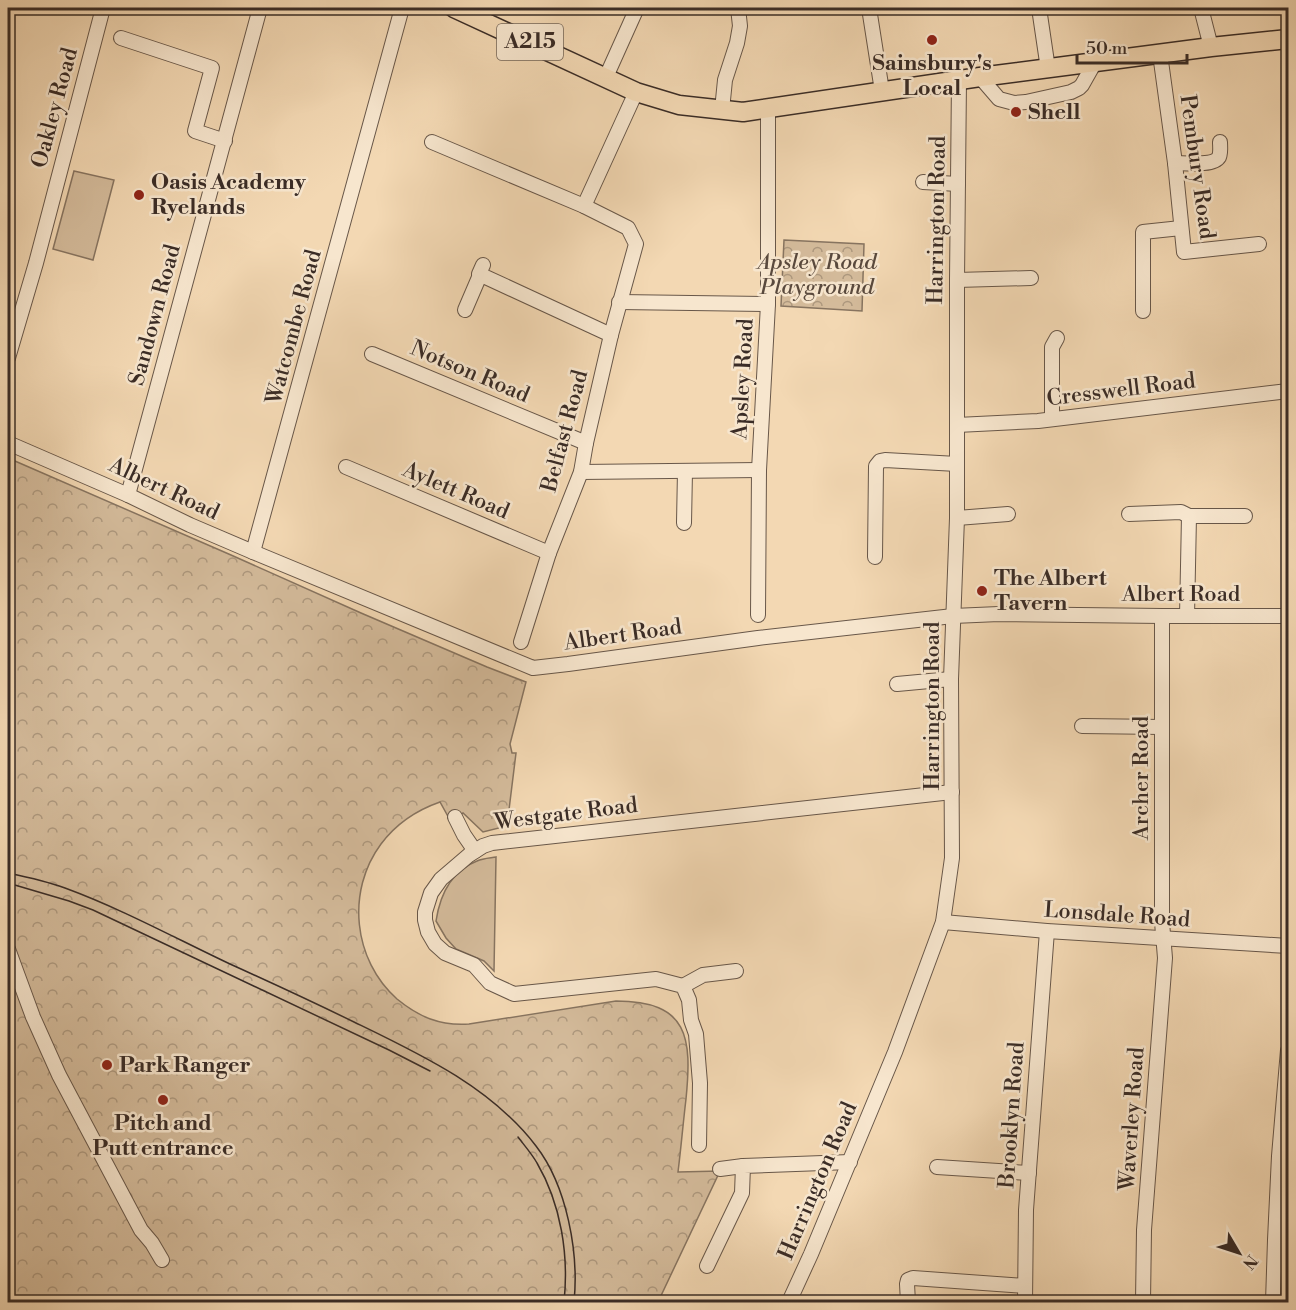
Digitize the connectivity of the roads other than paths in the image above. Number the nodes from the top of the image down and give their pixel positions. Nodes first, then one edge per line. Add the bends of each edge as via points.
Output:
1 (103, 8) edge
2 (260, 8) edge
3 (402, 8) edge
4 (454, 8) edge
5 (637, 8) edge
6 (738, 8) edge
7 (869, 8) edge
8 (1039, 8) edge
9 (1201, 8) edge
10 (121, 38) dead end
11 (1288, 39) edge
12 (1211, 47) junction
13 (1160, 54) junction
14 (1095, 62) junction
15 (1048, 69) junction
16 (606, 77) junction
17 (980, 77) junction
18 (959, 80) junction
19 (636, 92) junction
20 (882, 92) junction
21 (768, 109) junction
22 (722, 110) junction
23 (225, 141) junction
24 (432, 142) dead end
25 (1220, 142) dead end
26 (1175, 164) junction
27 (923, 182) dead end
28 (958, 184) junction
29 (584, 206) junction
30 (1181, 228) junction
31 (1259, 244) dead end
32 (1031, 278) dead end
33 (957, 280) junction
34 (620, 302) junction
35 (768, 304) junction
36 (465, 310) dead end
37 (1143, 311) dead end
38 (611, 336) junction
39 (1057, 338) dead end
40 (372, 354) dead end
41 (8, 358) edge
42 (1288, 391) edge
43 (1052, 419) junction
44 (957, 424) junction
45 (8, 443) edge
46 (586, 443) junction
47 (957, 464) junction
48 (346, 467) dead end
49 (759, 470) junction
50 (685, 471) junction
51 (581, 472) junction
52 (128, 495) junction
53 (1008, 514) dead end
54 (1129, 514) dead end
55 (1190, 516) junction
56 (1245, 516) dead end
57 (957, 518) junction
58 (684, 523) dead end
59 (253, 552) junction
60 (549, 553) junction
61 (875, 557) dead end
62 (758, 615) dead end
63 (953, 616) junction
64 (1162, 616) junction
65 (1187, 616) junction
66 (1288, 616) edge
67 (521, 642) dead end
68 (951, 679) junction
69 (897, 684) dead end
70 (1082, 726) dead end
71 (1162, 727) junction
72 (952, 792) junction
73 (455, 817) dead end
74 (475, 851) junction
75 (944, 922) junction
76 (1047, 931) junction
77 (1163, 939) junction
78 (1288, 946) edge
79 (8, 949) edge
80 (736, 971) dead end
81 (683, 986) junction
82 (1288, 1050) edge
83 (699, 1145) dead end
84 (850, 1162) junction
85 (743, 1166) junction
86 (937, 1167) dead end
87 (720, 1168) dead end
88 (1029, 1173) junction
89 (162, 1260) dead end
90 (707, 1266) dead end
91 (1025, 1286) junction
92 (789, 1302) edge
93 (908, 1302) edge
94 (1025, 1302) edge
95 (1143, 1302) edge
96 (1273, 1302) edge

1 - 41 street, Oakley Road
2 - 23 street, Sandown Road
3 - 59 street, Watcombe Road
4 - 16 main road, A215
5 - 16 street
6 - 22 street via 740,26 724,81
7 - 20 street
8 - 15 street
9 - 12 street
10 - 23 street via 212,68 195,131
11 - 12 main road, A215
12 - 13 main road, A215
13 - 14 main road, A215
13 - 26 street, Pembury Road
14 - 15 main road, A215
14 - 17 street via 1079,88 1026,102 999,99
15 - 17 main road, A215
16 - 19 main road, A215
17 - 18 main road, A215
18 - 20 main road, A215
18 - 28 street, Harrington Road
19 - 22 main road, A215 via 679,105
19 - 29 street
20 - 21 main road, A215
21 - 22 main road, A215
21 - 35 street, Apsley Road
23 - 52 street, Sandown Road
24 - 29 street
25 - 26 street via 1215,161
26 - 30 street, Pembury Road
27 - 28 street
28 - 33 street, Harrington Road
29 - 34 street, Belfast Road via 628,228 636,243
30 - 31 street, Pembury Road via 1184,252
30 - 37 street via 1143,232
32 - 33 street
33 - 44 street, Harrington Road
34 - 35 street
34 - 38 street, Belfast Road
35 - 49 street, Apsley Road
36 - 38 street via 482,270
38 - 46 street, Belfast Road
39 - 43 street via 1052,347
40 - 46 street, Notson Road
42 - 43 street, Cresswell Road
43 - 44 street, Cresswell Road
44 - 47 street, Harrington Road
45 - 52 street, Albert Road
46 - 51 street, Belfast Road
47 - 57 street, Harrington Road
47 - 61 street via 880,461 876,466
48 - 60 street, Aylett Road
49 - 50 street
49 - 62 street, Apsley Road
50 - 51 street
50 - 58 street
51 - 60 street, Belfast Road
52 - 59 street, Albert Road
53 - 57 street
54 - 55 street via 1181,512
55 - 56 street
55 - 65 street
57 - 63 street, Harrington Road
59 - 63 street, Albert Road via 533,668
60 - 67 street, Belfast Road
63 - 64 street, Albert Road
63 - 68 street, Harrington Road
64 - 65 street, Albert Road
64 - 71 street, Archer Road
65 - 66 street, Albert Road
68 - 69 street
68 - 72 street, Harrington Road
70 - 71 street
71 - 77 street, Archer Road
72 - 74 street, Westgate Road via 492,843
72 - 75 street, Harrington Road via 952,858
73 - 74 street
74 - 81 street, Westgate Road via 435,886 425,920 435,944 445,953 474,965 490,983 514,994 656,979
75 - 76 street, Lonsdale Road
75 - 84 street, Harrington Road
76 - 77 street, Lonsdale Road
76 - 88 street, Brooklyn Road
77 - 78 street, Lonsdale Road
77 - 95 street, Waverley Road via 1165,958 1144,1230
79 - 89 street via 59,1075 137,1222
80 - 81 street via 702,975
81 - 83 street via 696,1034
82 - 96 street
84 - 85 street
84 - 92 street, Harrington Road
85 - 87 street
85 - 90 street via 742,1193
86 - 88 street
88 - 91 street, Brooklyn Road
91 - 93 street via 913,1278 907,1284
91 - 94 street, Brooklyn Road

